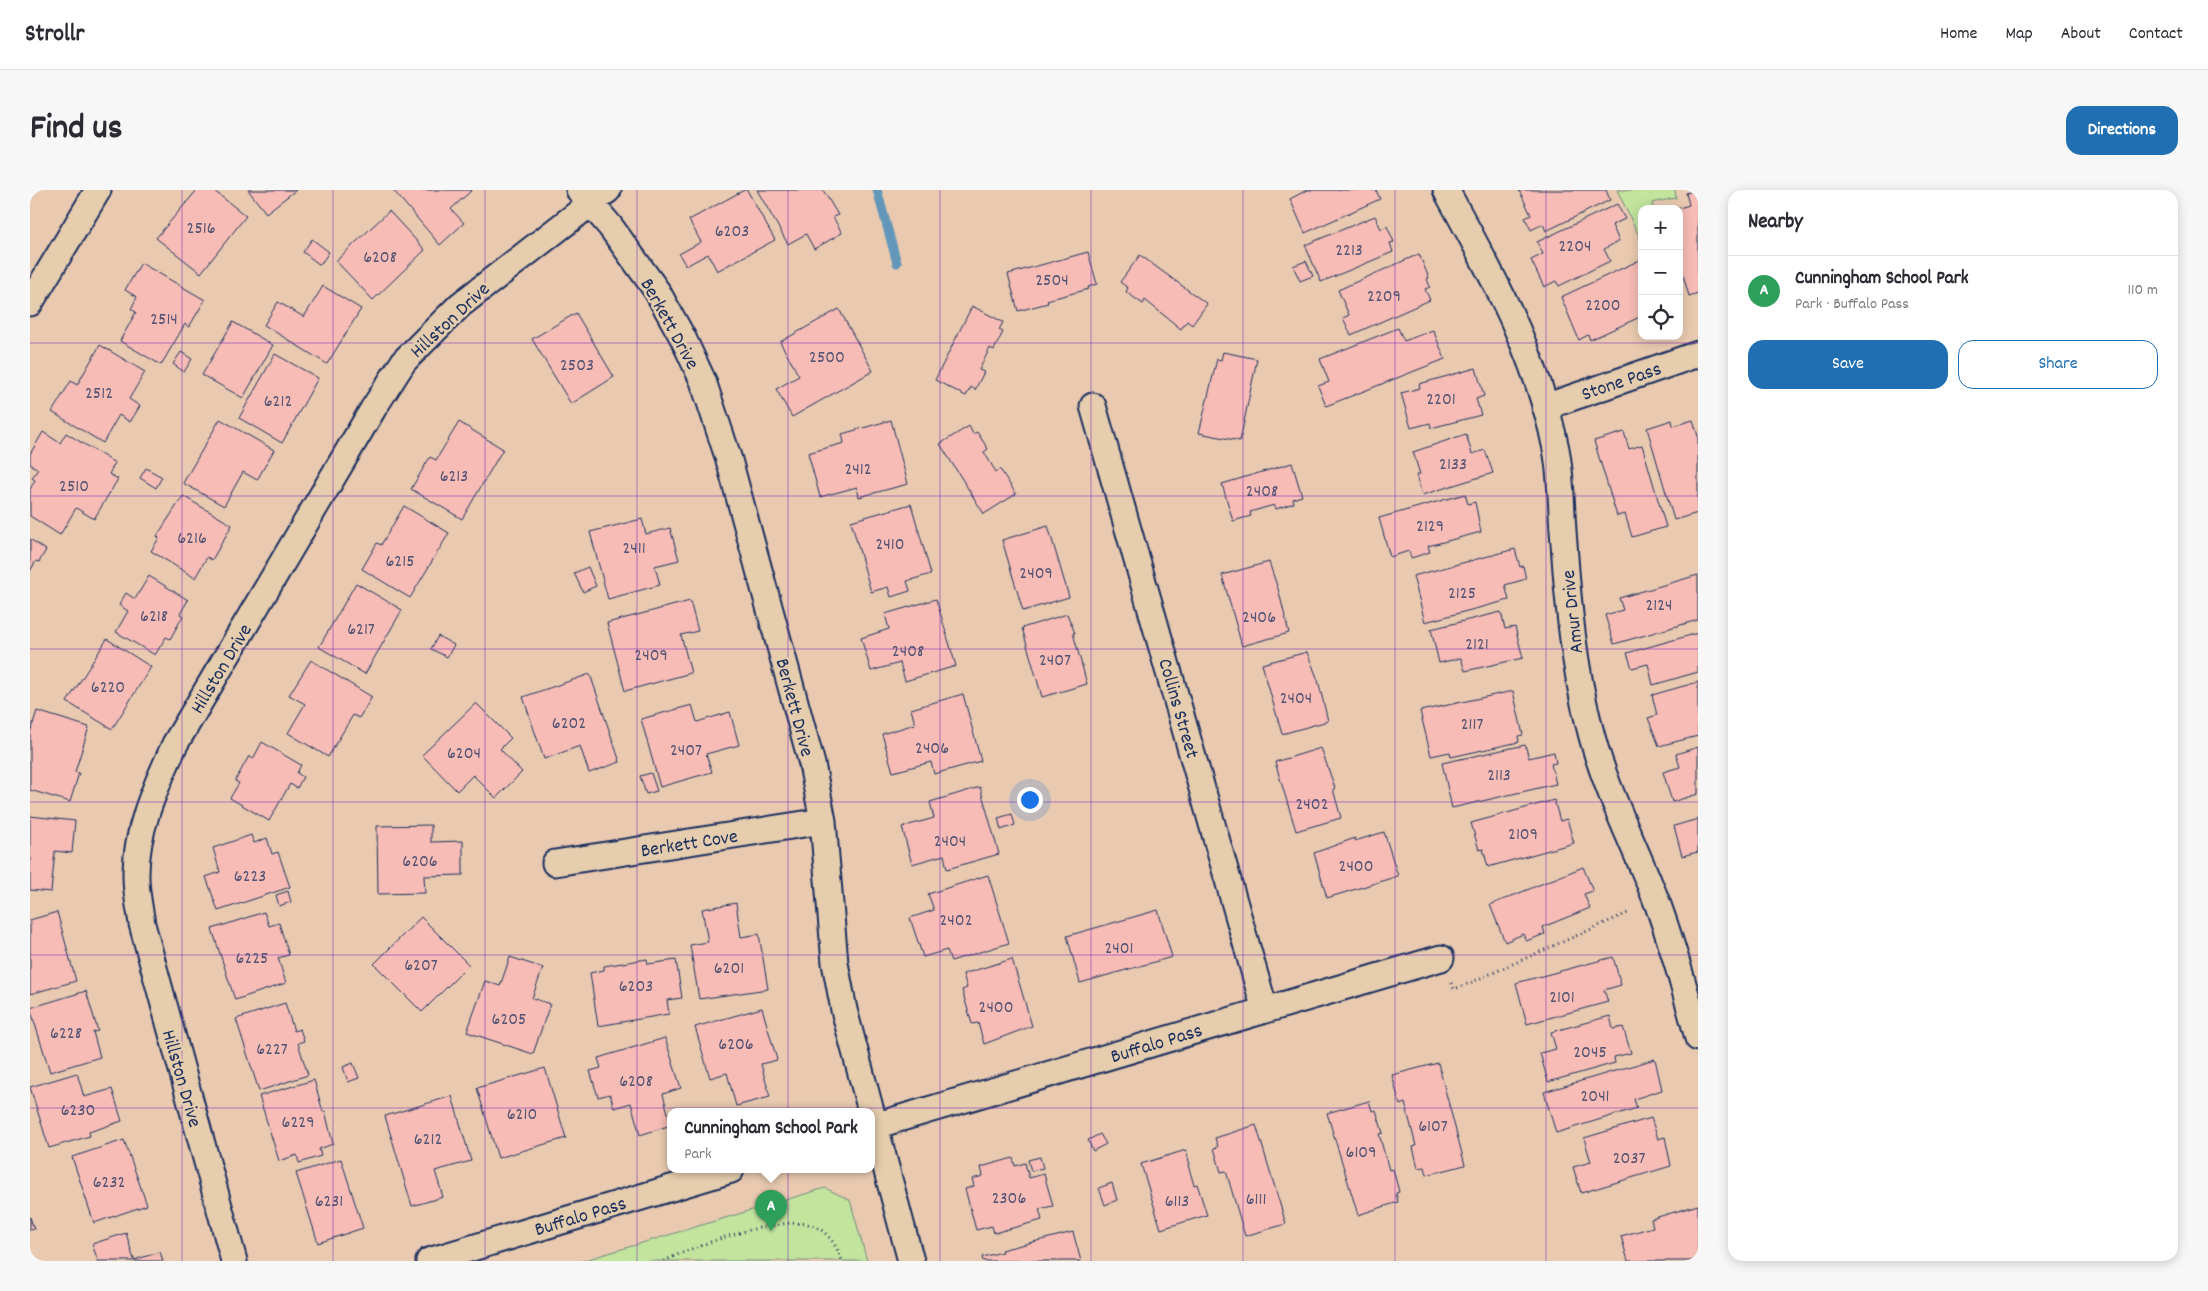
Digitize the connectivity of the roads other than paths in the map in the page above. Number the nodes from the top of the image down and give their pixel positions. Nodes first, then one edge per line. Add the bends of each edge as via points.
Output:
1 (1446, 190) edge
2 (90, 193) edge
3 (592, 194) edge
4 (30, 303) edge
5 (1698, 354) edge
6 (1093, 406) dead end
7 (1545, 407) junction
8 (823, 821) junction
9 (555, 863) dead end
10 (1440, 958) dead end
11 (1265, 1010) junction
12 (1698, 1038) edge
13 (868, 1108) edge
14 (875, 1126) edge
15 (875, 1134) edge
16 (721, 1173) edge
17 (234, 1261) edge
18 (429, 1261) edge
19 (911, 1261) edge

1 - 7 street, Amur Drive via 1492,273
2 - 4 street
3 - 8 street, Berkett Drive via 657,291 684,338 703,381 729,460 804,735
3 - 17 street, Hillston Drive via 460,305 404,361 175,744 154,790 138,850 136,878 142,924
5 - 7 street, Stone Pass
6 - 11 street, Collins Street
7 - 12 street, Amur Drive via 1557,451 1567,588 1577,667 1589,725 1600,765 1658,905
8 - 9 street, Berkett Cove
8 - 13 street, Berkett Drive via 835,963
10 - 11 street, Buffalo Pass
11 - 14 street, Buffalo Pass
15 - 19 street, Berkett Drive
16 - 18 street, Buffalo Pass

